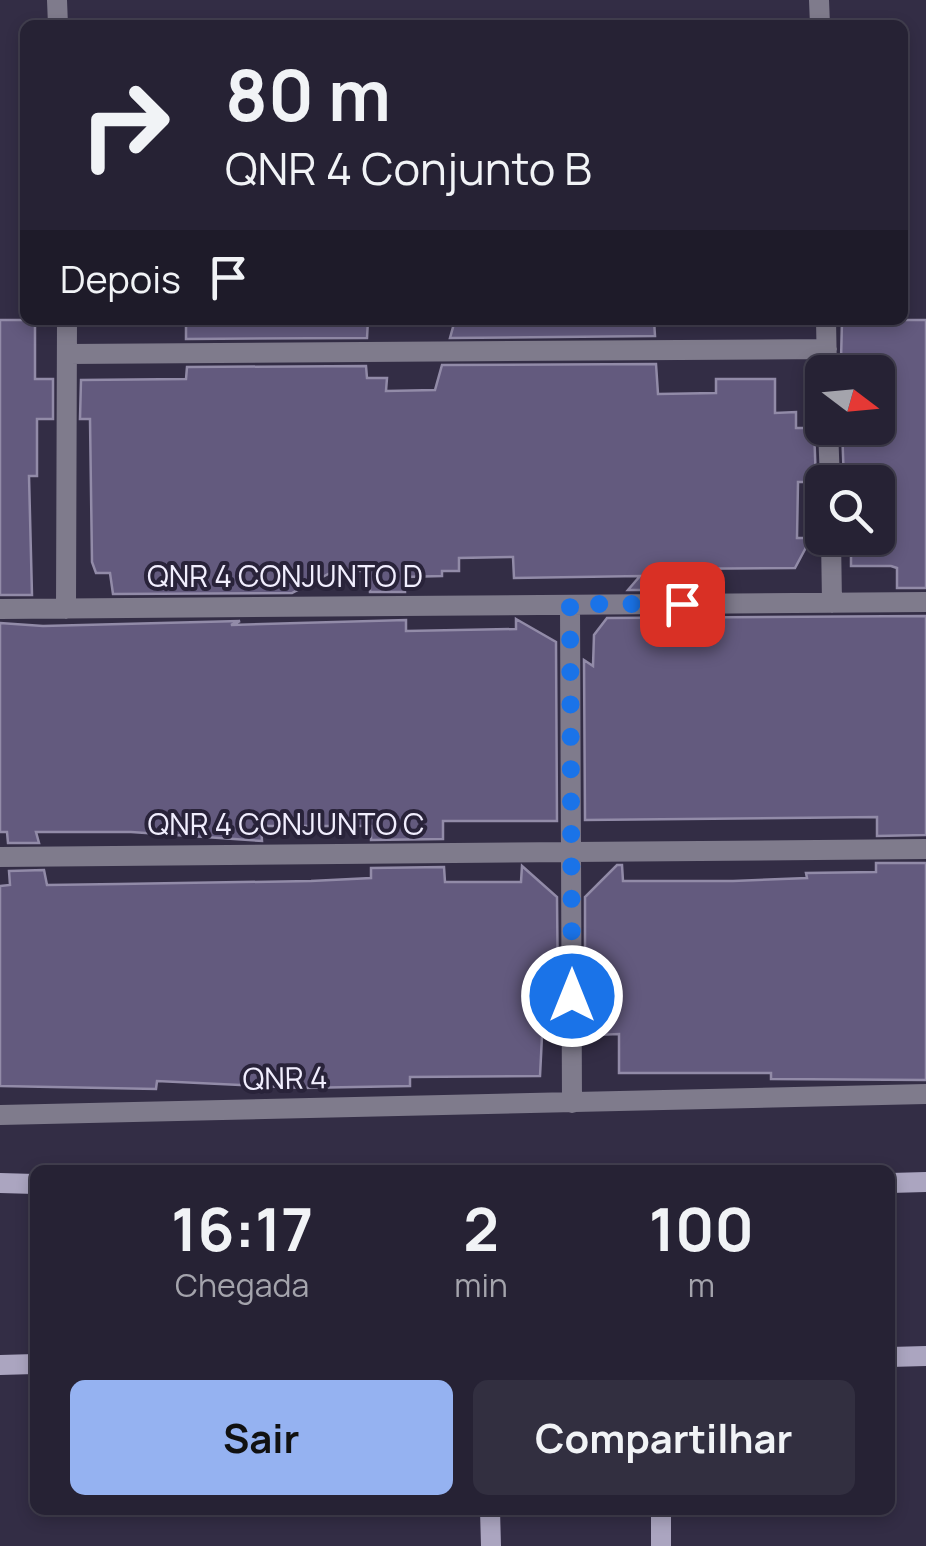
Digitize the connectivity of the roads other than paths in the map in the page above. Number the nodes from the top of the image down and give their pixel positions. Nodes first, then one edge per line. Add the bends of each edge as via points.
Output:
1 (67, 325) edge
2 (826, 325) edge
3 (827, 349) junction
4 (68, 354) junction
5 (827, 355) edge
6 (831, 555) edge
7 (832, 602) junction
8 (926, 602) edge
9 (570, 604) junction
10 (0, 609) edge
11 (66, 609) junction
12 (926, 850) edge
13 (573, 854) junction
14 (0, 857) edge
15 (926, 1094) edge
16 (572, 1103) junction
17 (0, 1115) edge
18 (895, 1182) edge
19 (926, 1182) edge
20 (0, 1184) edge
21 (30, 1184) edge
22 (926, 1356) edge
23 (895, 1357) edge
24 (30, 1364) edge
25 (0, 1365) edge
26 (490, 1515) edge
27 (661, 1515) edge
28 (491, 1546) edge
29 (661, 1546) edge

1 - 4 street
2 - 3 street
3 - 4 street
3 - 5 street
4 - 11 street
6 - 7 street
7 - 8 street, QNR 4 CONJUNTO D
7 - 9 street, QNR 4 CONJUNTO D
9 - 11 street, QNR 4 CONJUNTO D
9 - 13 street
10 - 11 street, QNR 4 CONJUNTO D
12 - 13 street, QNR 4 CONJUNTO C
13 - 14 street, QNR 4 CONJUNTO C
13 - 16 street
15 - 16 street, QNR 4
16 - 17 street, QNR 4
18 - 19 main road
20 - 21 main road
22 - 23 main road
24 - 25 main road
26 - 28 main road
27 - 29 main road

